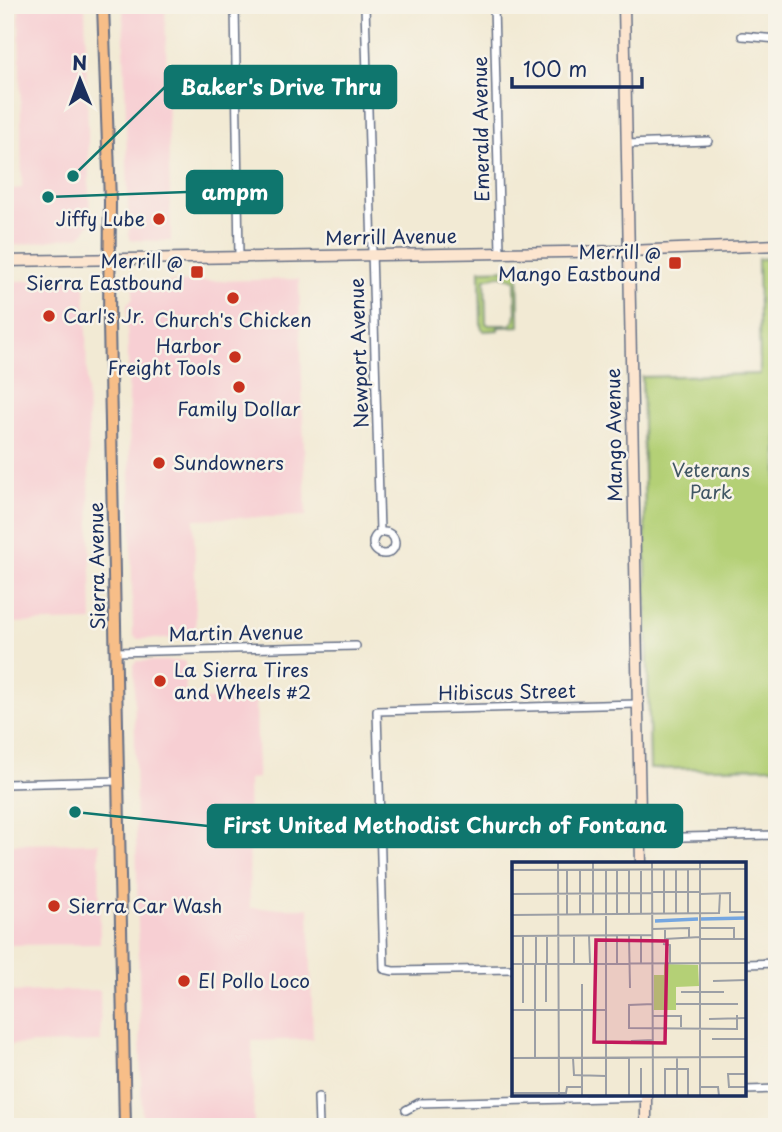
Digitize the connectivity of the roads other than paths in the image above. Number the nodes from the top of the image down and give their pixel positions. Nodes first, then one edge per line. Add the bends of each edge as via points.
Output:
1 (103, 5) edge
2 (235, 5) edge
3 (365, 5) edge
4 (494, 5) edge
5 (624, 5) edge
6 (741, 36) dead end
7 (777, 39) edge
8 (708, 141) dead end
9 (626, 144) junction
10 (777, 244) edge
11 (628, 251) junction
12 (500, 253) junction
13 (372, 255) junction
14 (239, 257) junction
15 (110, 259) junction
16 (5, 261) edge
17 (380, 532) dead end
18 (356, 646) dead end
19 (116, 652) junction
20 (637, 704) junction
21 (119, 781) junction
22 (5, 784) edge
23 (777, 835) edge
24 (640, 838) junction
25 (641, 862) edge
26 (747, 964) edge
27 (777, 964) edge
28 (512, 969) edge
29 (777, 1089) edge
30 (747, 1090) edge
31 (318, 1097) dead end
32 (614, 1097) edge
33 (646, 1097) edge
34 (406, 1110) dead end
35 (125, 1127) edge
36 (319, 1127) edge
37 (646, 1127) edge

1 - 15 main road, Sierra Avenue
2 - 14 street
3 - 13 street, Newport Avenue
4 - 12 street, Emerald Avenue
5 - 9 street, Mango Avenue
6 - 7 street
8 - 9 street
9 - 11 street, Mango Avenue
10 - 11 street, Merrill Avenue
11 - 12 street, Merrill Avenue
11 - 20 street, Mango Avenue
12 - 13 street, Merrill Avenue
13 - 14 street, Merrill Avenue
13 - 17 street, Newport Avenue
14 - 15 street, Merrill Avenue
15 - 16 street, Merrill Avenue
15 - 19 main road, Sierra Avenue
18 - 19 street, Martin Avenue
19 - 21 main road, Sierra Avenue
20 - 24 street, Mango Avenue
20 - 28 street, Hibiscus Street via 377,711 384,969
21 - 22 street
21 - 35 main road, Sierra Avenue
23 - 24 street
24 - 25 street, Mango Avenue
26 - 27 street
29 - 30 street
31 - 36 street
32 - 34 street via 419,1103
33 - 37 street

